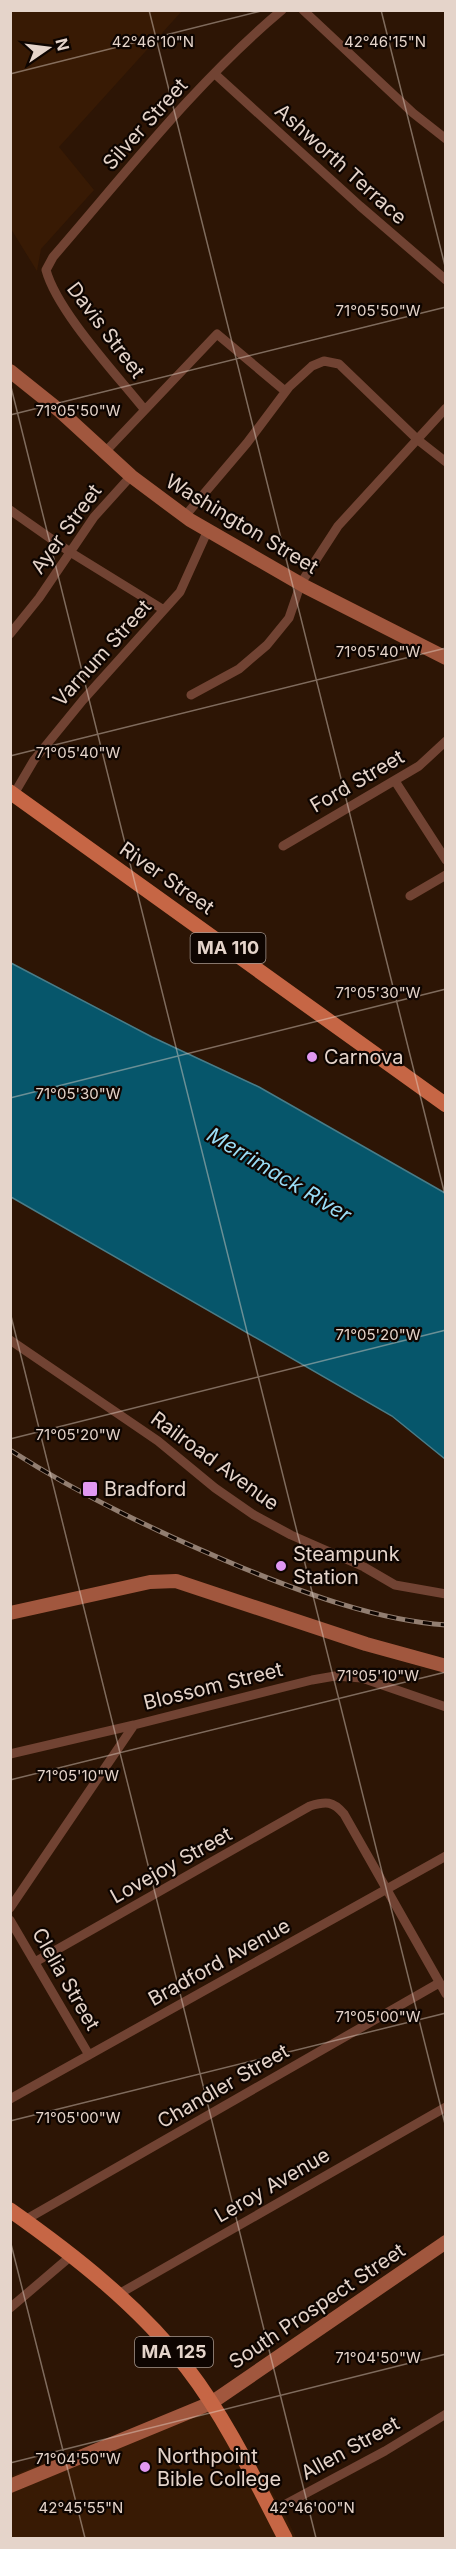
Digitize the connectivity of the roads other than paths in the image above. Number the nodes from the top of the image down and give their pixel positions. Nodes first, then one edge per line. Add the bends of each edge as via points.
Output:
1 (282, 10) edge
2 (303, 10) edge
3 (215, 74) junction
4 (446, 139) edge
5 (46, 270) joint
6 (446, 280) edge
7 (10, 371) edge
8 (285, 392) junction
9 (144, 408) junction
10 (446, 408) edge
11 (418, 440) junction
12 (105, 452) junction
13 (446, 462) edge
14 (131, 476) junction
15 (10, 510) edge
16 (185, 516) junction
17 (208, 530) junction
18 (70, 552) junction
19 (301, 583) junction
20 (165, 610) junction
21 (11, 631) edge
22 (445, 657) edge
23 (190, 695) dead end
24 (446, 741) edge
25 (394, 781) junction
26 (12, 793) edge
27 (283, 846) dead end
28 (446, 860) edge
29 (446, 875) edge
30 (410, 896) dead end
31 (446, 1105) edge
32 (10, 1340) edge
33 (446, 1594) edge
34 (10, 1613) edge
35 (446, 1666) edge
36 (446, 1707) edge
37 (134, 1725) junction
38 (10, 1754) edge
39 (446, 1856) edge
40 (25, 1887) junction
41 (387, 1889) junction
42 (10, 1890) edge
43 (10, 1908) edge
44 (10, 1920) edge
45 (34, 1962) junction
46 (439, 1983) junction
47 (446, 1994) edge
48 (89, 2055) junction
49 (10, 2099) edge
50 (446, 2107) edge
51 (10, 2210) edge
52 (25, 2220) junction
53 (446, 2242) edge
54 (71, 2256) junction
55 (117, 2295) junction
56 (10, 2308) edge
57 (211, 2403) junction
58 (446, 2414) edge
59 (10, 2486) edge
60 (271, 2512) junction
61 (285, 2538) edge

1 - 3 street, Silver Street
2 - 4 street
3 - 5 street, Silver Street via 115,184
3 - 6 street, Ashworth Terrace
5 - 9 street, Davis Street via 49,283 77,325
7 - 12 street, Washington Street
8 - 9 street via 217,334
8 - 11 street via 312,366 324,361 339,364
8 - 16 street
9 - 12 street
10 - 11 street
11 - 13 street
11 - 19 street via 338,526
12 - 14 street, Washington Street
14 - 16 street, Washington Street
14 - 18 street, Ayer Street via 94,517
15 - 18 street
16 - 17 street, Washington Street
17 - 19 street, Washington Street
17 - 20 street, Varnum Street via 180,592
18 - 20 street
18 - 21 street, Ayer Street
19 - 22 street, Washington Street
19 - 23 street via 289,618 267,645 239,669
20 - 26 street, Varnum Street via 76,708
24 - 25 street, Ford Street via 419,766
25 - 27 street, Ford Street
25 - 28 street
26 - 31 main road, River Street / MA 110
29 - 30 street
32 - 33 street, Railroad Avenue via 166,1447 254,1515 395,1585
34 - 35 street via 143,1583 177,1581 366,1644
36 - 37 street, Blossom Street via 362,1678 335,1677
37 - 38 street
37 - 40 street, Blossom Street
39 - 41 street, Bradford Avenue
40 - 42 street
40 - 43 street, Blossom Street
41 - 45 street, Lovejoy Street via 344,1814 327,1801 310,1806
41 - 46 street
41 - 48 street, Bradford Avenue
44 - 45 street, Clelia Street
45 - 48 street, Clelia Street
46 - 47 street
46 - 52 street, Chandler Street
48 - 49 street, Bradford Avenue
50 - 55 street, Leroy Avenue
51 - 52 main road, MA 125
52 - 54 main road, MA 125
53 - 57 street, South Prospect Street
54 - 55 main road, MA 125
54 - 56 street
55 - 57 main road, MA 125 via 169,2347
57 - 59 street, South Prospect Street
57 - 60 main road, MA 125
58 - 60 street, Allen Street
60 - 61 main road, MA 125

